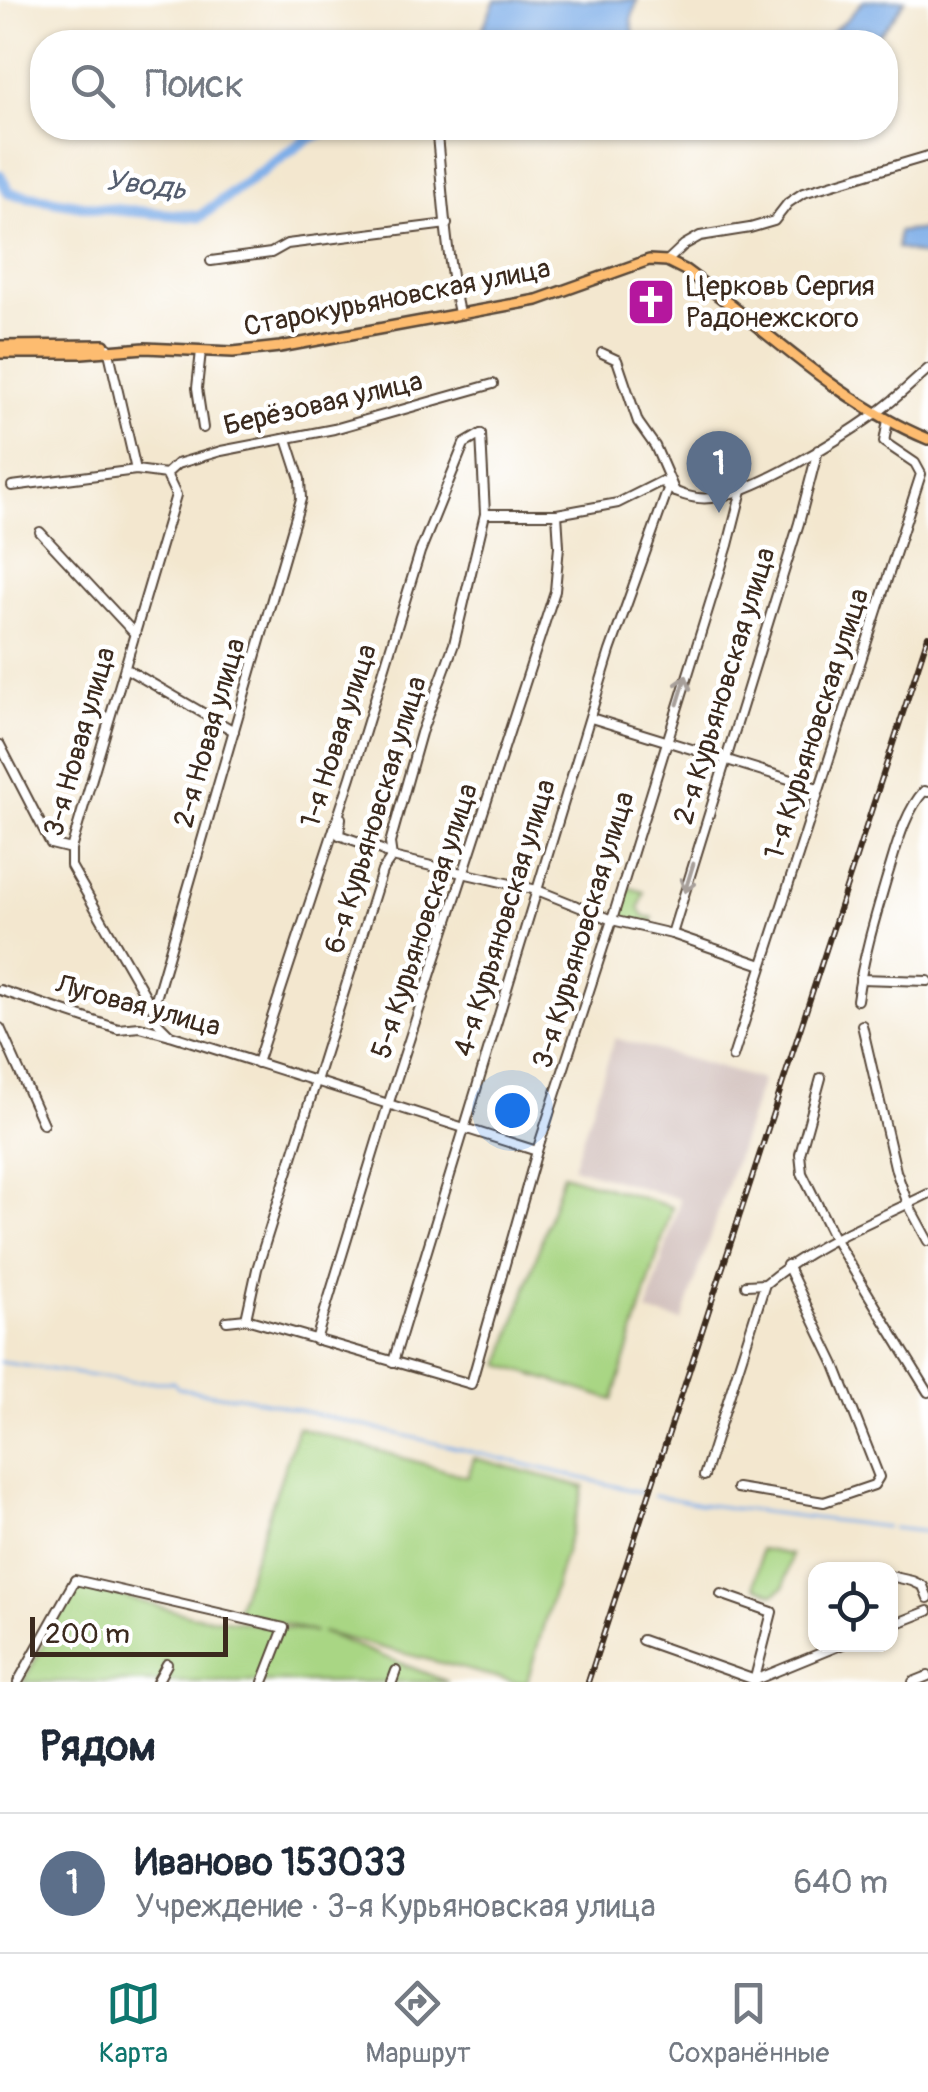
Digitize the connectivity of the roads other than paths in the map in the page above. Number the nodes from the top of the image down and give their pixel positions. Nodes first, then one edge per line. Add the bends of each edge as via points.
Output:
1 (437, 140) edge
2 (928, 156) edge
3 (447, 224) junction
4 (211, 260) dead end
5 (667, 261) junction
6 (459, 313) junction
7 (108, 348) junction
8 (0, 350) edge
9 (202, 351) junction
10 (602, 353) dead end
11 (928, 369) edge
12 (493, 384) dead end
13 (876, 413) junction
14 (888, 420) junction
15 (203, 428) dead end
16 (481, 434) joint
17 (286, 439) junction
18 (928, 439) edge
19 (818, 450) junction
20 (136, 470) junction
21 (166, 474) junction
22 (12, 486) dead end
23 (742, 490) junction
24 (671, 491) junction
25 (485, 514) junction
26 (557, 514) junction
27 (40, 532) dead end
28 (135, 634) junction
29 (125, 668) junction
30 (591, 718) junction
31 (234, 731) junction
32 (666, 742) junction
33 (0, 745) edge
34 (726, 759) junction
35 (818, 788) junction
36 (926, 791) edge
37 (342, 802) junction
38 (71, 849) junction
39 (392, 857) junction
40 (465, 872) junction
41 (537, 890) junction
42 (612, 920) junction
43 (672, 934) junction
44 (762, 964) junction
45 (860, 979) junction
46 (928, 981) edge
47 (0, 990) edge
48 (857, 1000) dead end
49 (153, 1008) junction
50 (862, 1024) dead end
51 (0, 1028) edge
52 (170, 1036) junction
53 (733, 1057) dead end
54 (261, 1064) junction
55 (821, 1078) dead end
56 (316, 1081) junction
57 (388, 1105) junction
58 (43, 1124) dead end
59 (464, 1127) junction
60 (537, 1150) junction
61 (928, 1194) edge
62 (908, 1204) junction
63 (834, 1238) junction
64 (928, 1241) edge
65 (787, 1266) junction
66 (746, 1284) dead end
67 (764, 1284) junction
68 (246, 1319) junction
69 (227, 1322) dead end
70 (316, 1340) junction
71 (393, 1362) junction
72 (928, 1392) edge
73 (704, 1476) dead end
74 (738, 1488) dead end
75 (898, 1578) edge
76 (721, 1594) dead end
77 (928, 1598) edge
78 (928, 1611) edge
79 (898, 1623) edge
80 (642, 1640) dead end
81 (825, 1652) edge
82 (167, 1664) dead end
83 (396, 1671) dead end
84 (928, 1676) edge
85 (754, 1681) edge
86 (18, 1682) edge
87 (157, 1682) edge
88 (263, 1682) edge
89 (392, 1682) edge
90 (912, 1682) edge

1 - 3 street
2 - 5 street, Старокурьяновская улица via 803,193 774,221 700,236
3 - 4 street
3 - 6 street
5 - 6 main road, Старокурьяновская улица via 649,260 537,300
5 - 13 main road
6 - 9 main road, Старокурьяновская улица via 280,346
7 - 8 main road
7 - 8 main road, Старокурьяновская улица
7 - 9 main road, Старокурьяновская улица
7 - 20 street
9 - 15 street via 197,388
10 - 24 street via 617,360
11 - 13 street
12 - 17 street, Берёзовая улица
13 - 14 main road
13 - 19 street
14 - 18 main road
14 - 35 street, 1-я Курьяновская улица via 884,442 922,474
16 - 25 street, 6-я Курьяновская улица
16 - 37 street, 1-я Новая улица via 464,444 420,552
17 - 21 street, Берёзовая улица via 177,464
17 - 31 street, 2-я Новая улица via 301,499
19 - 23 street
19 - 34 street, 2-я Курьяновская улица
20 - 21 street
20 - 22 street
21 - 28 street, 3-я Новая улица via 176,496
23 - 24 street via 708,498
32 -> 23 street, 3-я Курьяновская улица
24 - 26 street via 662,482 618,504
24 - 30 street, 4-я Курьяновская улица
25 - 26 street
25 - 39 street, 6-я Курьяновская улица via 454,644 390,842
26 - 40 street, 5-я Курьяновская улица via 554,591
27 - 28 street
28 - 29 street, 3-я Новая улица
29 - 31 street
29 - 38 street, 3-я Новая улица
30 - 32 street
30 - 41 street, 4-я Курьяновская улица
31 - 49 street, 2-я Новая улица
32 - 34 street
32 - 42 street, 3-я Курьяновская улица
33 - 38 street via 50,844
34 - 35 street
34 -> 43 street, 2-я Курьяновская улица
35 - 44 street, 1-я Курьяновская улица
36 - 45 street via 900,836
37 - 39 street via 339,835
37 - 54 street, 1-я Новая улица
38 - 49 street, 3-я Новая улица via 70,866
39 - 40 street
39 - 56 street, 6-я Курьяновская улица
40 - 41 street
40 - 57 street, 5-я Курьяновская улица
41 - 42 street
41 - 59 street, 4-я Курьяновская улица
42 - 43 street
42 - 60 street, 3-я Курьяновская улица
43 - 44 street
44 - 53 street, 1-я Курьяновская улица
45 - 46 street
45 - 48 street
47 - 52 street, Луговая улица via 118,1029
49 - 52 street
50 - 62 street
51 - 58 street
52 - 54 street, Луговая улица
54 - 56 street, Луговая улица
55 - 63 street via 800,1154 802,1173
56 - 57 street, Луговая улица
56 - 68 street, 6-я Курьяновская улица
57 - 59 street, Луговая улица
57 - 70 street, 5-я Курьяновская улица
59 - 60 street, Луговая улица
59 - 71 street, 4-я Курьяновская улица
60 - 71 street, 3-я Курьяновская улица via 471,1384
61 - 62 street
62 - 63 street
62 - 64 street
63 - 65 street
63 - 72 street
65 - 67 street
65 - 74 street via 880,1478 824,1502
66 - 67 street
67 - 73 street
68 - 69 street
68 - 70 street
70 - 71 street
75 - 77 street via 923,1586
76 - 85 street via 772,1612
78 - 79 street
80 - 85 street
81 - 85 street
82 - 87 street
83 - 89 street
84 - 90 street
86 - 88 street via 74,1580 284,1628

